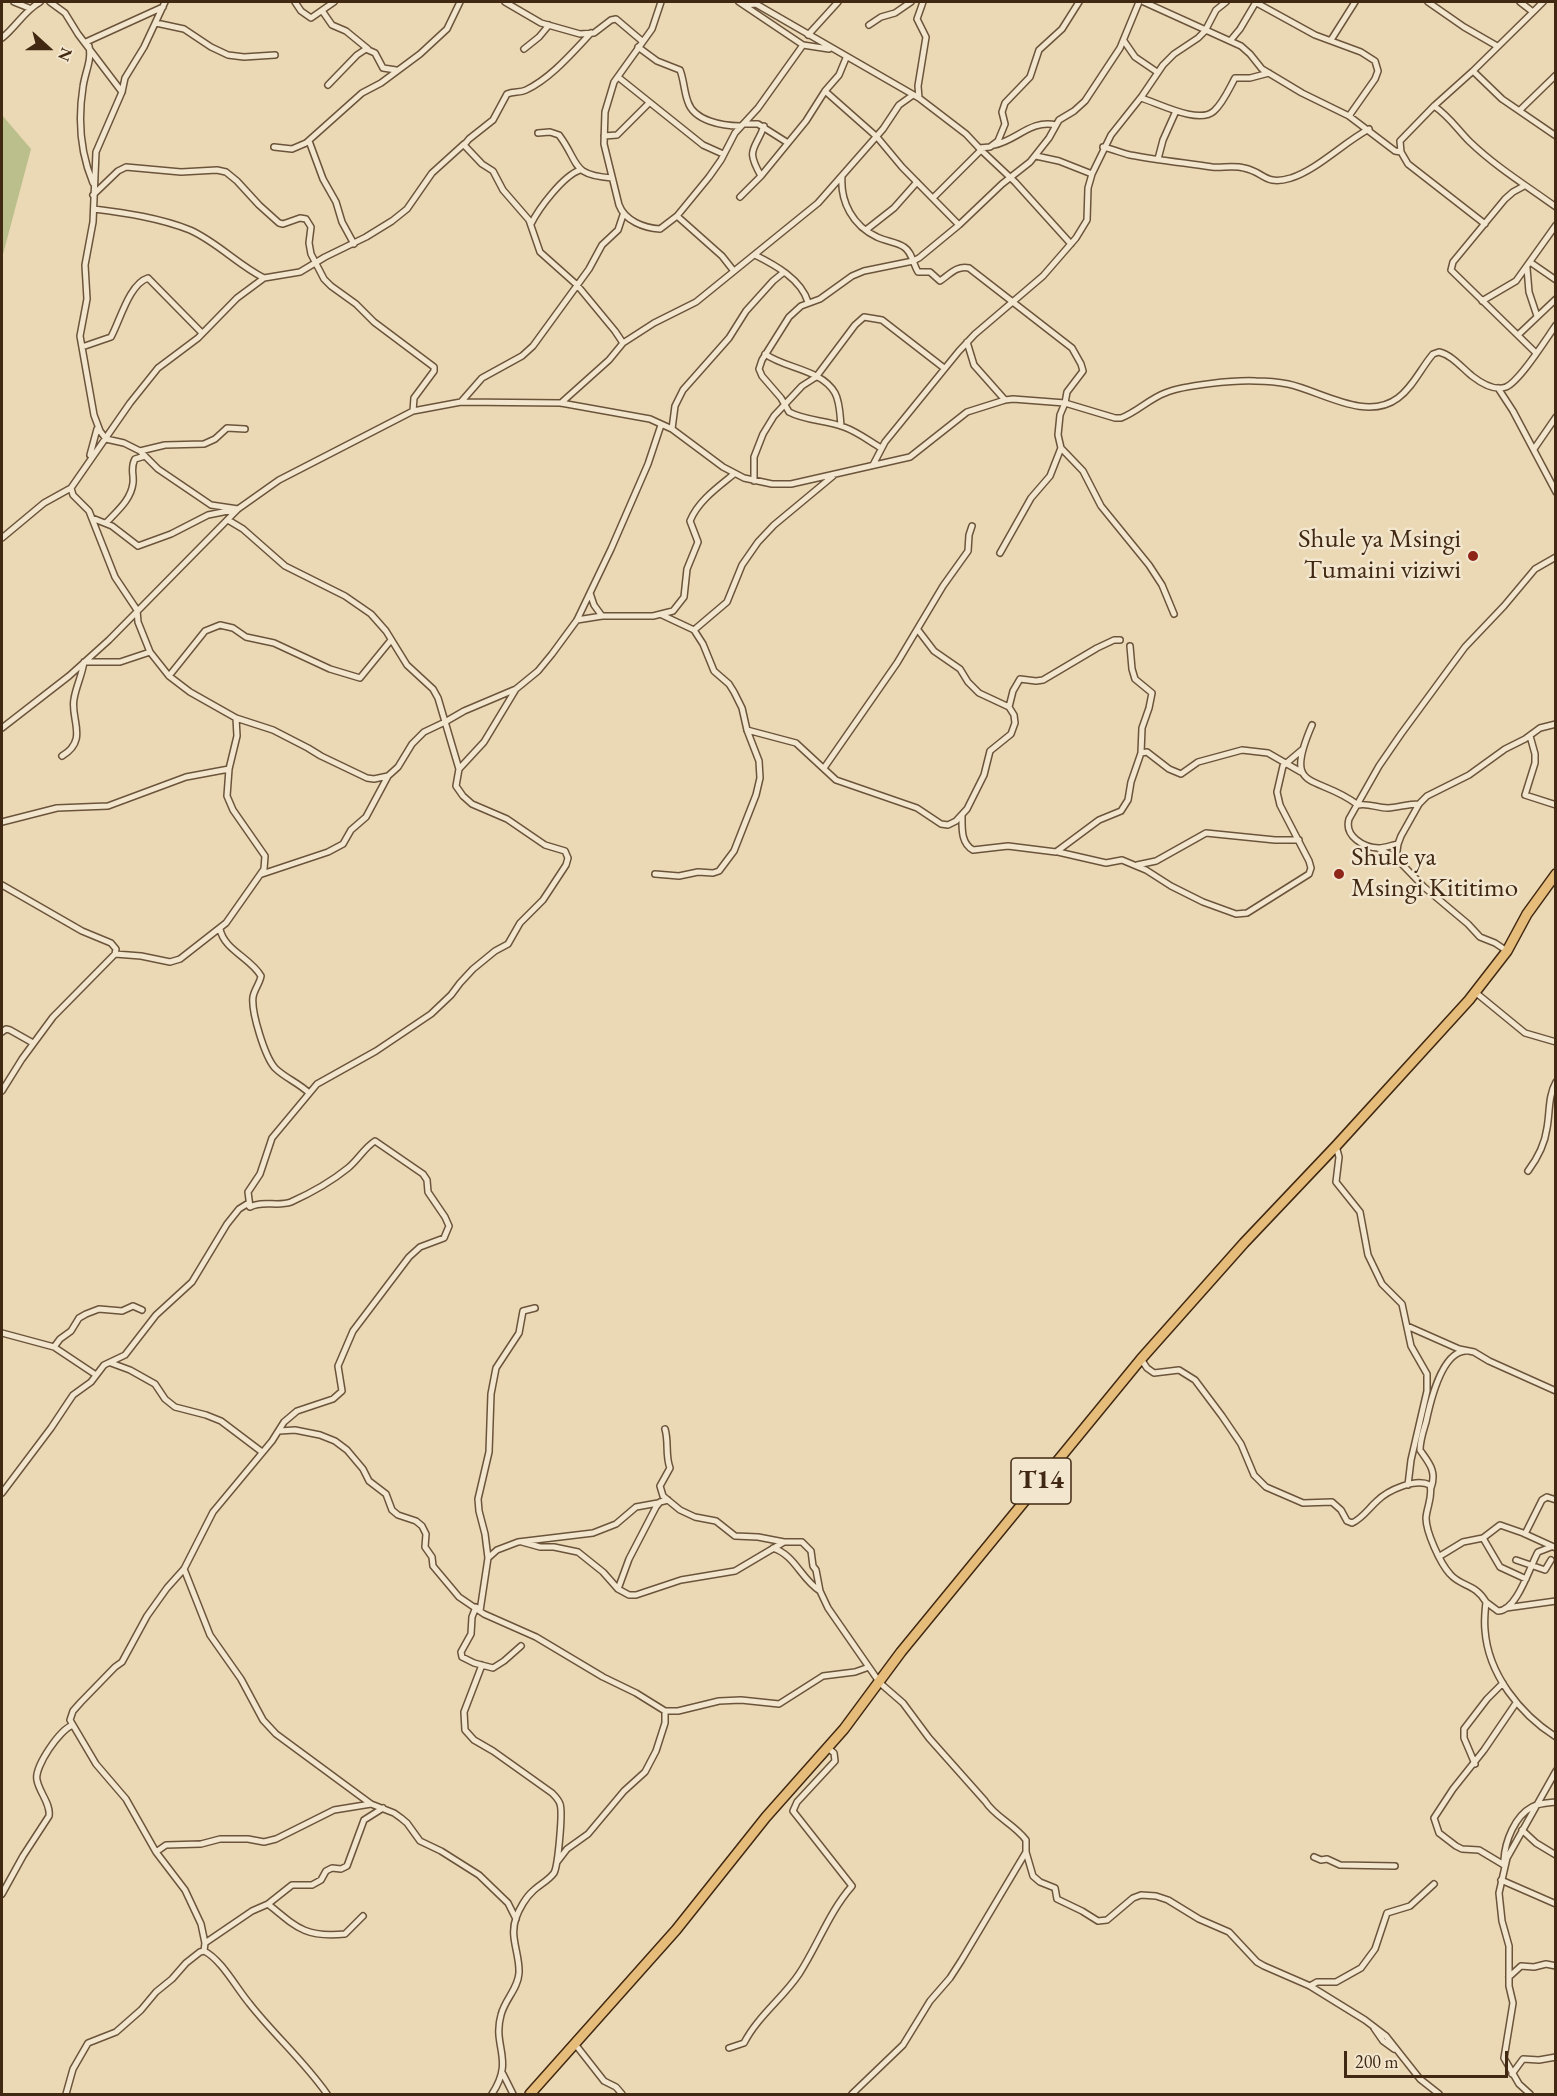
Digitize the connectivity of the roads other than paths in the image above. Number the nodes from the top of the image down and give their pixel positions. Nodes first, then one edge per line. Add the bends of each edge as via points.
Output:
1 (14, 2) edge
2 (40, 2) edge
3 (50, 2) edge
4 (295, 2) edge
5 (334, 2) edge
6 (460, 2) edge
7 (505, 2) edge
8 (661, 2) edge
9 (838, 2) edge
10 (911, 2) edge
11 (923, 2) edge
12 (1079, 2) edge
13 (1139, 2) edge
14 (1144, 2) edge
15 (1226, 2) edge
16 (1256, 2) edge
17 (1355, 2) edge
18 (1428, 2) edge
19 (1520, 2) edge
20 (1544, 2) edge
21 (742, 3) edge
22 (164, 4) edge
23 (29, 8) junction
24 (323, 12) junction
25 (1533, 12) junction
26 (156, 23) junction
27 (549, 25) junction
28 (869, 25) dead end
29 (1204, 31) junction
30 (591, 33) junction
31 (808, 35) junction
32 (2, 38) edge
33 (1124, 40) junction
34 (1331, 40) junction
35 (642, 41) junction
36 (1230, 41) junction
37 (87, 44) junction
38 (803, 45) junction
39 (1497, 46) junction
40 (638, 47) junction
41 (368, 49) junction
42 (524, 49) dead end
43 (832, 50) junction
44 (275, 56) dead end
45 (846, 58) junction
46 (396, 70) junction
47 (1473, 71) junction
48 (1157, 72) junction
49 (1269, 73) junction
50 (1556, 75) edge
51 (618, 77) junction
52 (328, 85) dead end
53 (825, 91) junction
54 (122, 92) junction
55 (913, 95) junction
56 (919, 98) junction
57 (1141, 98) junction
58 (649, 103) junction
59 (1434, 106) junction
60 (1520, 110) junction
61 (1176, 111) junction
62 (1349, 116) junction
63 (1056, 124) junction
64 (742, 125) junction
65 (764, 126) junction
66 (1369, 129) junction
67 (538, 133) dead end
68 (1555, 135) edge
69 (604, 136) junction
70 (877, 137) junction
71 (309, 141) junction
72 (788, 142) junction
73 (464, 144) junction
74 (993, 145) junction
75 (274, 147) dead end
76 (1103, 147) junction
77 (980, 149) junction
78 (1401, 152) junction
79 (723, 154) junction
80 (1036, 156) junction
81 (1158, 159) junction
82 (580, 170) junction
83 (1092, 174) junction
84 (761, 176) junction
85 (842, 176) junction
86 (1010, 177) junction
87 (612, 178) junction
88 (917, 182) junction
89 (94, 184) junction
90 (1524, 186) junction
91 (93, 195) junction
92 (740, 197) dead end
93 (933, 198) junction
94 (1556, 207) edge
95 (94, 209) junction
96 (676, 216) junction
97 (622, 218) junction
98 (531, 224) junction
99 (1485, 224) junction
100 (959, 225) junction
101 (1556, 225) edge
102 (866, 230) junction
103 (354, 244) junction
104 (1071, 244) junction
105 (755, 255) junction
106 (913, 261) junction
107 (315, 263) junction
108 (1528, 265) junction
109 (733, 270) junction
110 (784, 272) junction
111 (264, 278) junction
112 (1556, 280) edge
113 (577, 285) junction
114 (1556, 299) edge
115 (808, 302) junction
116 (1014, 302) junction
117 (1482, 302) junction
118 (1536, 316) junction
119 (1556, 325) edge
120 (202, 333) junction
121 (1518, 336) junction
122 (967, 342) junction
123 (623, 343) junction
124 (82, 347) junction
125 (1536, 353) junction
126 (765, 354) junction
127 (944, 368) junction
128 (816, 377) junction
129 (1498, 388) junction
130 (1005, 400) junction
131 (461, 402) junction
132 (561, 403) junction
133 (1065, 404) junction
134 (786, 408) junction
135 (413, 411) junction
136 (1556, 417) edge
137 (661, 425) junction
138 (841, 426) junction
139 (98, 427) junction
140 (245, 429) dead end
141 (672, 429) junction
142 (106, 439) junction
143 (881, 448) junction
144 (1061, 448) junction
145 (1534, 449) junction
146 (140, 451) junction
147 (145, 456) junction
148 (87, 463) junction
149 (873, 465) junction
150 (734, 474) junction
151 (834, 475) junction
152 (754, 482) junction
153 (71, 488) junction
154 (1556, 492) edge
155 (238, 509) junction
156 (92, 518) junction
157 (228, 520) junction
158 (106, 523) junction
159 (972, 526) dead end
160 (2, 538) edge
161 (1000, 552) dead end
162 (1556, 557) edge
163 (590, 593) junction
164 (137, 610) junction
165 (1174, 614) dead end
166 (662, 615) junction
167 (602, 616) junction
168 (577, 620) junction
169 (694, 630) junction
170 (918, 630) junction
171 (1120, 639) dead end
172 (391, 640) junction
173 (1130, 646) dead end
174 (150, 652) junction
175 (84, 662) junction
176 (169, 676) junction
177 (516, 689) junction
178 (1009, 707) junction
179 (236, 718) junction
180 (445, 722) junction
181 (1556, 724) edge
182 (1312, 725) dead end
183 (2, 728) edge
184 (747, 730) junction
185 (1530, 736) junction
186 (1303, 750) junction
187 (1141, 753) junction
188 (62, 756) dead end
189 (1286, 762) junction
190 (824, 768) junction
191 (229, 769) junction
192 (459, 769) junction
193 (1301, 772) junction
194 (388, 776) junction
195 (1419, 804) junction
196 (1358, 805) junction
197 (1556, 805) edge
198 (962, 816) junction
199 (2, 822) edge
200 (1299, 840) junction
201 (1398, 844) junction
202 (1377, 848) junction
203 (1058, 852) junction
204 (1396, 858) junction
205 (1137, 865) junction
206 (262, 874) junction
207 (655, 874) dead end
208 (1556, 874) edge
209 (2, 885) edge
210 (220, 929) junction
211 (1507, 951) junction
212 (115, 954) junction
213 (1475, 992) junction
214 (2, 1032) edge
215 (1556, 1042) edge
216 (33, 1043) junction
217 (1556, 1082) edge
218 (2, 1091) edge
219 (309, 1093) junction
220 (1336, 1146) junction
221 (1528, 1172) dead end
222 (250, 1207) junction
223 (535, 1308) dead end
224 (142, 1310) dead end
225 (1407, 1326) junction
226 (2, 1333) edge
227 (54, 1347) junction
228 (1466, 1351) junction
229 (1141, 1359) junction
230 (111, 1363) junction
231 (96, 1375) junction
232 (1556, 1391) edge
233 (665, 1429) dead end
234 (279, 1431) junction
235 (262, 1452) junction
236 (1408, 1485) junction
237 (1431, 1488) junction
238 (2, 1493) edge
239 (668, 1500) junction
240 (1556, 1500) edge
241 (658, 1503) junction
242 (1525, 1534) junction
243 (1483, 1538) junction
244 (522, 1542) junction
245 (784, 1542) junction
246 (1541, 1542) junction
247 (772, 1548) junction
248 (1553, 1548) edge
249 (1538, 1552) junction
250 (1440, 1556) junction
251 (488, 1558) junction
252 (1516, 1560) dead end
253 (1551, 1560) dead end
254 (1531, 1566) junction
255 (184, 1569) junction
256 (1526, 1579) junction
257 (618, 1589) junction
258 (820, 1591) junction
259 (1556, 1601) edge
260 (1486, 1602) junction
261 (1506, 1608) junction
262 (478, 1609) junction
263 (521, 1646) dead end
264 (482, 1665) junction
265 (869, 1667) junction
266 (880, 1683) junction
267 (1503, 1683) junction
268 (1516, 1703) junction
269 (665, 1711) junction
270 (73, 1725) junction
271 (1556, 1737) edge
272 (828, 1748) junction
273 (1475, 1764) junction
274 (1556, 1771) edge
275 (1556, 1802) edge
276 (371, 1804) junction
277 (1537, 1804) junction
278 (382, 1808) junction
279 (1522, 1830) junction
280 (156, 1851) junction
281 (1026, 1852) junction
282 (1556, 1855) edge
283 (1314, 1857) dead end
284 (556, 1863) junction
285 (1504, 1865) junction
286 (1395, 1866) dead end
287 (1501, 1880) junction
288 (1434, 1884) dead end
289 (2, 1894) edge
290 (268, 1904) junction
291 (1556, 1904) edge
292 (363, 1916) dead end
293 (516, 1919) junction
294 (205, 1943) junction
295 (204, 1952) junction
296 (1510, 1954) junction
297 (1556, 1966) edge
298 (1518, 1967) junction
299 (1509, 1977) junction
300 (1310, 1986) junction
301 (575, 2044) junction
302 (729, 2048) dead end
303 (1556, 2057) edge
304 (503, 2074) junction
305 (1512, 2074) junction
306 (66, 2094) edge
307 (327, 2094) edge
308 (492, 2094) edge
309 (513, 2094) edge
310 (530, 2094) edge
311 (622, 2094) edge
312 (852, 2094) edge
313 (1439, 2094) edge
314 (1530, 2094) edge

1 - 23 street
2 - 23 street
3 - 37 street via 65,13
4 - 24 street via 310,18
5 - 24 street
6 - 46 street via 439,38
7 - 27 street
8 - 35 street via 653,27
9 - 31 street
10 - 28 street
11 - 56 street via 916,19 926,37
12 - 74 street via 1062,29 1039,50 1030,77 1005,103 1003,129
13 - 33 street
14 - 29 street
15 - 29 street via 1216,10
16 - 34 street
16 - 36 street
17 - 34 street
18 - 39 street
19 - 25 street
20 - 25 street
21 - 31 street via 756,4
21 - 38 street
22 - 26 street
22 - 37 street
23 - 32 street
24 - 41 street via 332,25
25 - 39 street
26 - 44 street via 184,29 228,55
26 - 54 street via 125,78
27 - 30 street via 580,34
27 - 42 street
29 - 36 street
29 - 48 street
30 - 35 street via 616,19
30 - 73 street via 532,86 507,94 493,120
31 - 43 street
33 - 48 street via 1135,57
33 - 63 street via 1084,101
34 - 62 street via 1361,52 1377,65 1375,79
35 - 40 street
36 - 49 street via 1247,50
37 - 54 street
37 - 89 street via 91,55 80,125
38 - 43 street
38 - 64 street
39 - 47 street
40 - 51 street
40 - 64 street via 657,61 680,70 688,105 698,116
41 - 46 street via 375,53 383,68
41 - 52 street
43 - 45 street
45 - 53 street
45 - 55 street
46 - 71 street via 362,93
47 - 59 street
47 - 60 street via 1496,94
48 - 57 street
49 - 61 street via 1235,78 1218,108 1207,116
49 - 62 street
50 - 60 street
51 - 58 street
51 - 69 street via 608,102
53 - 70 street
53 - 72 street
54 - 89 street via 96,152
55 - 56 street
55 - 70 street via 895,110
56 - 77 street
57 - 61 street
57 - 76 street
58 - 69 street via 617,135
58 - 79 street via 703,145
59 - 78 street via 1404,136
59 - 90 street
60 - 68 street
61 - 81 street
62 - 66 street
63 - 74 street via 1032,127
63 - 80 street
64 - 65 street
64 - 79 street
65 - 72 street
65 - 84 street via 752,152
66 - 78 street
66 - 81 street via 1307,170 1280,180 1269,181 1243,167
67 - 82 street via 559,135
69 - 87 street
70 - 85 street
70 - 88 street
71 - 75 street via 292,149
71 - 103 street
72 - 84 street
73 - 98 street via 493,171
73 - 103 street via 429,176 407,209
74 - 77 street
76 - 81 street
76 - 83 street
77 - 86 street
77 - 93 street
78 - 99 street via 1408,164
79 - 96 street
80 - 83 street
80 - 86 street
82 - 87 street
82 - 98 street via 570,175 547,200
83 - 104 street via 1087,220
84 - 92 street
85 - 102 street via 848,212
85 - 105 street via 818,203
86 - 100 street
86 - 104 street
87 - 97 street
88 - 93 street
88 - 102 street via 894,208
89 - 91 street
90 - 94 street
90 - 99 street via 1513,192
91 - 95 street
91 - 107 street via 126,167 223,171 279,223 308,220
93 - 100 street
95 - 111 street via 153,219 191,231
95 - 124 street via 85,264 87,299 80,332
96 - 97 street via 660,229
96 - 109 street
97 - 113 street via 616,233 603,245
98 - 113 street via 540,252
99 - 117 street via 1453,262 1451,270
100 - 106 street
101 - 108 street
102 - 106 street via 903,246
103 - 107 street
104 - 116 street
105 - 109 street
105 - 110 street
106 - 115 street via 864,271 820,299
106 - 116 street via 918,272 930,272 940,281 955,270 969,268
107 - 111 street via 300,272
107 - 135 street via 331,286 434,367 414,398
108 - 112 street
108 - 117 street via 1508,288
108 - 118 street via 1529,292
109 - 123 street via 696,302
110 - 115 street via 805,293
110 - 141 street via 682,390
111 - 120 street via 228,305
113 - 123 street
113 - 131 street via 528,351 488,373
114 - 118 street
115 - 126 street via 789,317
116 - 122 street
116 - 133 street via 1069,344 1081,364 1083,371 1068,392
117 - 121 street
118 - 121 street
119 - 125 street
120 - 124 street via 148,278 142,280 125,305 111,337
120 - 142 street via 159,368
121 - 125 street
122 - 127 street
122 - 130 street via 974,365
123 - 132 street
124 - 139 street
125 - 129 street via 1513,382
126 - 128 street
126 - 134 street via 760,372
127 - 128 street via 882,320 864,317
127 - 143 street
128 - 134 street via 802,386
128 - 138 street via 835,393
129 - 133 street via 1480,382 1439,352 1433,354 1398,399 1381,405 1342,402 1288,384 1256,381 1177,389 1121,418
129 - 145 street
130 - 133 street
130 - 149 street via 967,412 909,458
131 - 132 street
131 - 135 street
132 - 137 street via 650,419
133 - 144 street via 1058,425
134 - 138 street via 810,420
134 - 152 street via 778,411 757,448
135 - 155 street via 279,480
136 - 145 street
137 - 141 street
137 - 163 street via 644,474
138 - 143 street
139 - 142 street
139 - 148 street
140 - 146 street via 227,428 204,444 165,445
141 - 150 street
142 - 146 street
142 - 148 street
143 - 149 street
144 - 161 street via 1050,476 1031,498
144 - 165 street via 1083,471 1101,506 1149,565
145 - 154 street
146 - 147 street
147 - 155 street via 212,505
147 - 158 street via 135,459 132,465 133,487 127,502
148 - 153 street
149 - 151 street
150 - 152 street
150 - 166 street via 693,514 690,521 698,542 687,569 684,597 678,608
151 - 152 street via 791,484
151 - 169 street via 758,542 742,565 727,602
153 - 156 street
153 - 160 street via 44,503
155 - 157 street
155 - 158 street via 208,515 138,546
156 - 158 street
156 - 164 street via 115,577
157 - 164 street
157 - 172 street via 280,562 371,614
159 - 170 street via 968,551
162 - 196 street via 1535,569 1465,648 1379,766
163 - 167 street
163 - 168 street
164 - 174 street
164 - 175 street
166 - 167 street
166 - 169 street
167 - 168 street
168 - 177 street via 538,671
169 - 184 street via 714,671 734,692
170 - 178 street via 934,651 960,669 979,693
170 - 190 street
171 - 178 street via 1043,680 1020,679
172 - 176 street via 360,678 274,643 216,626 205,631
172 - 180 street via 407,665 435,693
173 - 187 street via 1135,680 1152,693 1140,737
174 - 175 street via 120,662
174 - 176 street
175 - 183 street
175 - 188 street via 74,701 78,733
176 - 179 street
177 - 180 street
177 - 192 street via 484,742
178 - 198 street via 1015,723 1011,734 990,751 984,775
179 - 191 street via 237,736
179 - 194 street via 280,733 367,778
180 - 192 street
180 - 194 street via 420,734
181 - 185 street via 1540,728
182 - 186 street
184 - 190 street via 796,742
184 - 207 street via 759,761 760,778 734,851 716,872
185 - 195 street
185 - 197 street via 1535,759 1525,795
186 - 189 street
186 - 193 street
187 - 189 street via 1148,752 1180,774 1198,762 1242,750 1268,753
187 - 203 street via 1126,806 1099,820
189 - 193 street
189 - 200 street via 1278,799
190 - 198 street via 836,780 917,808 941,824 952,824
191 - 199 street via 186,777 108,806 66,807
191 - 206 street via 227,796 265,856
192 - 219 street via 456,786 466,801 565,852 566,865 543,900 519,923 510,942 480,963 439,1007 376,1051 323,1080
193 - 196 street via 1308,780
194 - 206 street via 366,817 343,844
195 - 196 street via 1386,808
195 - 201 street
196 - 202 street via 1349,819 1349,829 1356,840
198 - 203 street via 966,845 973,850 1008,846
200 - 205 street via 1206,833 1156,861
200 - 205 street via 1310,874 1247,913 1236,914 1203,902
201 - 202 street
201 - 204 street
202 - 204 street
203 - 205 street via 1106,863 1122,860
204 - 211 street via 1480,937
206 - 210 street
208 - 211 highway, T14
209 - 212 street via 115,946
210 - 212 street via 175,961
210 - 219 street via 226,941 261,976 254,1008 273,1066
211 - 213 highway, T14
212 - 216 street via 52,1017
213 - 215 street via 1525,1032
213 - 220 highway, T14
214 - 216 street via 10,1030
216 - 218 street
217 - 221 street via 1547,1131
219 - 222 street via 272,1138 260,1174 248,1192
220 - 225 street via 1336,1182 1360,1212 1368,1255 1382,1284 1402,1304
220 - 229 highway, T14
222 - 230 street via 247,1204 239,1209 192,1282 156,1315 125,1355
222 - 234 street via 256,1203 288,1203 304,1195 348,1168 376,1141 423,1174 428,1192 449,1226 444,1238 420,1247 409,1257 353,1331 338,1366 342,1391 333,1399 292,1414
223 - 251 street via 523,1311 519,1333 494,1373 490,1444 478,1499
224 - 227 street via 133,1306 122,1311 94,1310 79,1318
225 - 228 street
225 - 236 street via 1411,1346 1428,1381
226 - 227 street
227 - 231 street
228 - 232 street
228 - 237 street via 1451,1358 1437,1382 1421,1439 1420,1450 1434,1473
229 - 236 street via 1154,1373 1179,1370 1194,1380 1241,1444 1254,1475 1272,1491 1303,1503 1332,1502 1352,1523 1383,1496
229 - 266 highway, T14 via 925,1622
230 - 231 street
230 - 235 street via 154,1384 175,1407 221,1421
231 - 238 street via 73,1395
233 - 239 street via 670,1468 660,1490
234 - 235 street
234 - 262 street via 320,1435 347,1450 369,1481 386,1494 392,1510 420,1523 426,1531 425,1547 435,1571 456,1595
235 - 255 street via 213,1512
236 - 237 street via 1419,1482
237 - 250 street via 1427,1524
239 - 241 street
239 - 245 street via 689,1515 716,1521 735,1536
240 - 242 street via 1542,1500
241 - 244 street via 636,1507 616,1524 593,1533
241 - 257 street
242 - 243 street via 1500,1525
242 - 246 street
243 - 250 street via 1463,1542
243 - 256 street via 1501,1567
244 - 251 street via 497,1550
244 - 257 street via 578,1552
245 - 247 street
245 - 258 street via 800,1541 808,1547
246 - 248 street
246 - 249 street
247 - 257 street via 735,1571 681,1580 636,1595
247 - 258 street via 788,1556
248 - 249 street
249 - 254 street
250 - 260 street via 1451,1575 1478,1590
251 - 262 street
252 - 254 street
253 - 254 street via 1546,1570
254 - 256 street
255 - 270 street via 147,1616 122,1662 76,1707 71,1716
255 - 276 street via 210,1635 270,1728
256 - 261 street
258 - 265 street
259 - 261 street
260 - 261 street via 1498,1611
260 - 267 street via 1484,1629
262 - 264 street via 461,1652 462,1657
262 - 269 street via 536,1637
263 - 264 street via 496,1667
264 - 284 street via 464,1712 465,1730 557,1798 562,1812
265 - 266 street
265 - 269 street via 823,1676 779,1704 719,1701
266 - 272 highway, T14
266 - 281 street via 903,1703 991,1812 1023,1836
267 - 268 street
267 - 273 street via 1464,1729
268 - 271 street
268 - 273 street
269 - 284 street via 656,1751 645,1772
270 - 280 street via 96,1764 132,1809
270 - 289 street via 59,1736 39,1766 37,1782 50,1816
272 - 301 highway, T14
272 - 302 street via 835,1761 793,1811 852,1886 835,1908 797,1976 744,2043
273 - 285 street via 1434,1819 1439,1832 1456,1846 1479,1850
274 - 277 street
275 - 277 street
276 - 278 street
276 - 280 street via 334,1810 264,1842 219,1839 166,1845
277 - 279 street
277 - 285 street via 1522,1815 1509,1836
278 - 290 street via 364,1820 347,1866 326,1871 312,1885 292,1885
278 - 293 street via 407,1823 420,1841 484,1879 508,1903
279 - 282 street
279 - 285 street
280 - 294 street via 185,1890
281 - 300 street via 1037,1880 1053,1885 1057,1899 1091,1918 1107,1920 1133,1898 1156,1896 1229,1932 1257,1962
281 - 312 street via 910,2037
283 - 286 street via 1340,1865
284 - 293 street via 553,1873 534,1889
285 - 287 street
287 - 291 street
287 - 296 street via 1498,1899
288 - 300 street via 1410,1906 1387,1913 1375,1950 1361,1968 1336,1982
290 - 292 street via 312,1934 345,1934
290 - 294 street
293 - 304 street via 513,1936 519,1975 499,2023
294 - 295 street
295 - 306 street via 186,1963 116,2032 88,2043 73,2068
295 - 307 street via 222,1967
296 - 298 street
296 - 299 street
297 - 298 street
298 - 299 street
299 - 305 street via 1513,2003 1504,2053
300 - 313 street via 1386,2036 1420,2079
301 - 310 highway, T14
301 - 311 street via 604,2080
303 - 305 street via 1523,2059
304 - 308 street
304 - 309 street
305 - 314 street

